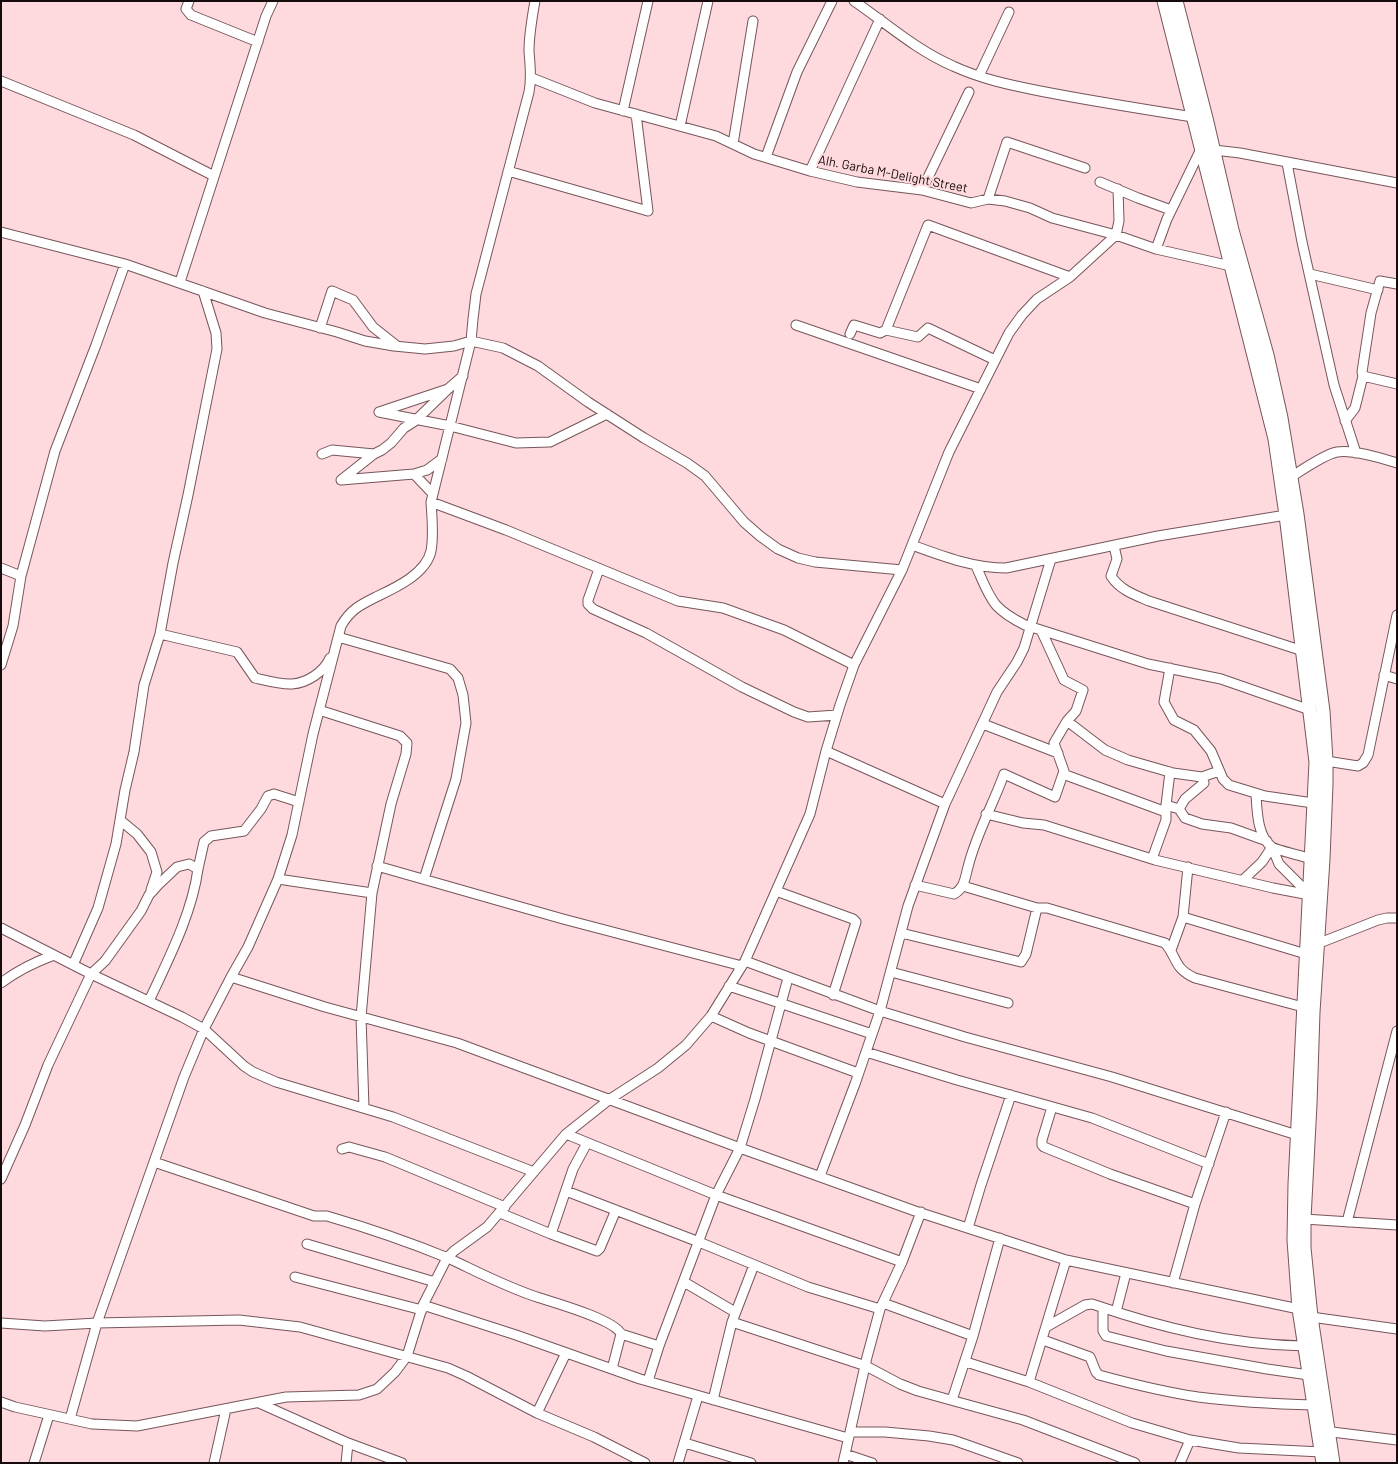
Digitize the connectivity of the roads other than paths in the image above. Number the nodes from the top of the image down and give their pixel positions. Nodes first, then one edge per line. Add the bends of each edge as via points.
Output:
1 (189, 1) edge
2 (273, 1) edge
3 (535, 1) edge
4 (648, 1) edge
5 (708, 1) edge
6 (832, 1) edge
7 (854, 1) edge
8 (1164, 1) edge
9 (1176, 1) edge
10 (1009, 12) dead end
11 (880, 19) junction
12 (753, 21) dead end
13 (258, 42) junction
14 (979, 76) junction
15 (532, 78) junction
16 (1, 81) edge
17 (969, 92) dead end
18 (623, 111) junction
19 (636, 114) junction
20 (1193, 117) junction
21 (680, 126) junction
22 (733, 144) junction
23 (1209, 148) junction
24 (766, 157) junction
25 (1287, 163) junction
26 (1085, 168) dead end
27 (508, 171) junction
28 (810, 171) junction
29 (214, 176) junction
30 (1100, 182) dead end
31 (1397, 183) edge
32 (1118, 189) junction
33 (922, 190) junction
34 (988, 199) junction
35 (1171, 210) junction
36 (1, 232) edge
37 (1116, 235) junction
38 (1156, 249) junction
39 (125, 264) junction
40 (1231, 266) junction
41 (1310, 274) junction
42 (1070, 277) junction
43 (180, 282) junction
44 (1397, 284) edge
45 (203, 290) junction
46 (1378, 290) junction
47 (796, 325) dead end
48 (320, 328) junction
49 (886, 330) junction
50 (850, 334) dead end
51 (472, 341) junction
52 (397, 346) junction
53 (995, 360) junction
54 (463, 376) junction
55 (1363, 376) junction
56 (1397, 384) edge
57 (448, 389) junction
58 (981, 389) junction
59 (607, 414) junction
60 (417, 419) junction
61 (1345, 420) junction
62 (450, 426) junction
63 (1356, 453) junction
64 (322, 454) dead end
65 (374, 454) junction
66 (442, 459) junction
67 (1397, 463) edge
68 (414, 474) junction
69 (1291, 477) junction
70 (432, 498) junction
71 (1286, 515) junction
72 (912, 545) junction
73 (1114, 546) junction
74 (1051, 559) junction
75 (976, 566) junction
76 (1, 568) edge
77 (600, 569) junction
78 (902, 570) junction
79 (21, 576) junction
80 (1397, 615) edge
81 (1030, 626) junction
82 (1041, 630) junction
83 (160, 634) junction
84 (338, 637) junction
85 (1303, 651) junction
86 (1, 665) edge
87 (854, 665) junction
88 (1170, 668) junction
89 (1384, 675) junction
90 (1397, 679) edge
91 (319, 710) junction
92 (1310, 710) junction
93 (837, 715) junction
94 (1067, 721) junction
95 (983, 724) junction
96 (826, 751) junction
97 (1058, 754) junction
98 (1326, 761) junction
99 (1219, 771) junction
100 (1170, 772) junction
101 (1063, 774) junction
102 (1202, 777) junction
103 (1256, 794) junction
104 (299, 802) junction
105 (1313, 803) junction
106 (945, 804) junction
107 (1166, 809) junction
108 (1179, 809) junction
109 (986, 814) junction
110 (120, 820) junction
111 (1269, 844) junction
112 (1152, 859) junction
113 (1311, 859) junction
114 (377, 866) junction
115 (1188, 867) junction
116 (198, 868) junction
117 (278, 879) junction
118 (424, 879) junction
119 (1242, 881) junction
120 (915, 885) junction
121 (963, 886) junction
122 (776, 891) junction
123 (372, 893) junction
124 (149, 895) junction
125 (1310, 896) junction
126 (1036, 908) junction
127 (1183, 917) junction
128 (1397, 918) edge
129 (1, 928) edge
130 (901, 933) junction
131 (1317, 944) junction
132 (1172, 950) junction
133 (1306, 954) junction
134 (54, 955) junction
135 (743, 964) junction
136 (73, 965) junction
137 (890, 972) junction
138 (91, 974) junction
139 (231, 977) junction
140 (788, 978) junction
141 (1, 983) edge
142 (729, 986) junction
143 (833, 995) junction
144 (149, 1001) junction
145 (1008, 1003) dead end
146 (781, 1004) junction
147 (1303, 1007) junction
148 (880, 1011) junction
149 (710, 1016) junction
150 (362, 1017) junction
151 (204, 1029) junction
152 (1397, 1031) edge
153 (872, 1034) junction
154 (771, 1041) junction
155 (866, 1052) junction
156 (858, 1073) junction
157 (1011, 1095) junction
158 (610, 1099) junction
159 (1052, 1107) junction
160 (364, 1108) junction
161 (1226, 1112) junction
162 (566, 1134) junction
163 (1297, 1135) junction
164 (587, 1143) junction
165 (740, 1148) junction
166 (342, 1149) dead end
167 (154, 1162) junction
168 (1209, 1164) junction
169 (534, 1172) junction
170 (820, 1176) junction
171 (1, 1179) edge
172 (566, 1192) junction
173 (716, 1195) junction
174 (1195, 1204) junction
175 (502, 1210) junction
176 (616, 1210) junction
177 (922, 1212) junction
178 (1304, 1219) junction
179 (1347, 1222) junction
180 (1397, 1225) edge
181 (968, 1228) junction
182 (551, 1234) junction
183 (1000, 1238) junction
184 (699, 1242) junction
185 (307, 1244) dead end
186 (447, 1258) junction
187 (1066, 1260) junction
188 (902, 1262) junction
189 (754, 1265) junction
190 (1126, 1273) junction
191 (295, 1277) dead end
192 (435, 1282) junction
193 (684, 1282) junction
194 (1173, 1283) junction
195 (882, 1306) junction
196 (423, 1308) junction
197 (1103, 1308) junction
198 (1299, 1309) junction
199 (735, 1312) junction
200 (1116, 1312) junction
201 (1311, 1317) junction
202 (732, 1322) junction
203 (1, 1323) edge
204 (97, 1323) junction
205 (1046, 1328) junction
206 (1397, 1329) edge
207 (622, 1334) junction
208 (973, 1336) junction
209 (1042, 1340) junction
210 (659, 1346) junction
211 (1305, 1346) junction
212 (566, 1353) junction
213 (407, 1356) junction
214 (966, 1362) junction
215 (866, 1366) junction
216 (612, 1369) junction
217 (1309, 1375) junction
218 (648, 1381) junction
219 (1029, 1382) junction
220 (698, 1396) junction
221 (713, 1400) junction
222 (952, 1400) junction
223 (1, 1402) edge
224 (259, 1403) junction
225 (1314, 1405) junction
226 (226, 1409) junction
227 (538, 1413) junction
228 (49, 1415) junction
229 (70, 1419) junction
230 (1323, 1431) junction
231 (849, 1435) junction
232 (1190, 1440) junction
233 (1397, 1440) edge
234 (348, 1443) junction
235 (685, 1443) junction
236 (1322, 1458) edge
237 (844, 1459) edge
238 (734, 1460) edge
239 (34, 1463) edge
240 (214, 1463) edge
241 (346, 1463) edge
242 (402, 1463) edge
243 (645, 1463) edge
244 (678, 1463) edge
245 (751, 1463) edge
246 (872, 1463) edge
247 (1018, 1463) edge
248 (1135, 1463) edge
249 (1180, 1463) edge
250 (1333, 1463) edge

1 - 13 street via 186,9 191,16
2 - 13 street
3 - 15 street via 529,51
4 - 18 street
5 - 21 street
6 - 24 street via 797,72
7 - 11 street
8 - 20 main road
9 - 23 main road
10 - 14 street
11 - 14 street via 917,47 952,66
11 - 28 street
12 - 22 street
13 - 29 street
14 - 20 street via 1095,102
15 - 18 street, Alh. Garba M-Delight Street via 595,103
15 - 27 street
16 - 29 street via 134,135
17 - 33 street
18 - 19 street, Alh. Garba M-Delight Street
19 - 21 street, Alh. Garba M-Delight Street
19 - 27 street via 648,211
20 - 23 main road
21 - 22 street, Alh. Garba M-Delight Street via 716,136
22 - 24 street, Alh. Garba M-Delight Street
23 - 25 street
23 - 35 street
23 - 40 main road
23 - 69 main road via 1268,362
24 - 28 street, Alh. Garba M-Delight Street
25 - 31 street
25 - 41 street
26 - 34 street via 1007,142
27 - 51 street via 476,294
28 - 33 street, Alh. Garba M-Delight Street via 856,182
29 - 43 street
30 - 32 street
32 - 35 street
32 - 37 street via 1119,221
33 - 34 street, Alh. Garba M-Delight Street via 971,203
34 - 37 street, Alh. Garba M-Delight Street via 1016,204 1052,218
35 - 38 street
36 - 39 street
37 - 38 street, Alh. Garba M-Delight Street
37 - 42 street
38 - 40 street, Alh. Garba M-Delight Street
39 - 43 street
39 - 79 street via 55,451
40 - 71 main road via 1275,439
41 - 46 street
41 - 61 street via 1334,385
42 - 49 street via 928,226
42 - 53 street via 1037,299 1022,315
43 - 45 street
44 - 46 street via 1380,281
45 - 48 street via 265,313
45 - 83 street via 216,333 217,349
46 - 55 street via 1371,313
47 - 58 street
48 - 52 street via 365,341
48 - 52 street via 332,291 353,300 373,327
49 - 50 street via 880,333 854,325
49 - 53 street via 918,337 928,328
51 - 52 street via 454,346 425,348
51 - 54 street
51 - 59 street via 513,352 538,366
53 - 58 street
54 - 57 street
54 - 62 street
55 - 56 street
55 - 61 street via 1355,408
57 - 60 street
57 - 60 street via 379,412
58 - 72 street via 950,452
59 - 62 street via 550,442 516,443
59 - 78 street via 705,476 744,522 778,549 815,562
60 - 62 street
60 - 65 street
61 - 63 street
62 - 66 street
63 - 67 street
63 - 69 street via 1336,452
64 - 65 street via 332,450
65 - 68 street via 341,480
66 - 68 street via 427,470
66 - 70 street
68 - 70 street
69 - 98 main road via 1323,711
70 - 77 street
70 - 84 street via 431,552 425,564 394,588 359,605 347,616
71 - 73 street via 1158,536
71 - 85 main road
72 - 75 street
72 - 78 street
73 - 74 street
73 - 85 street via 1117,559 1112,576 1126,590 1149,601
74 - 75 street via 1006,568
74 - 81 street
75 - 81 street via 996,605 1010,617
76 - 79 street
77 - 87 street via 678,601 722,608 784,630
77 - 93 street via 588,600 593,609 646,633 742,687 794,712 808,717
78 - 87 street
79 - 86 street via 12,626
80 - 89 street
81 - 82 street
81 - 95 street via 1024,648 997,692
82 - 88 street via 1148,664
82 - 94 street via 1064,680 1083,690 1076,711
83 - 84 street via 237,652 255,678 292,684 314,676 326,666
83 - 110 street via 144,685
84 - 91 street
84 - 118 street via 450,669 458,678 463,695 465,730 456,779
85 - 92 main road
87 - 93 street
88 - 92 street via 1221,679
88 - 99 street via 1164,702 1174,720 1194,730 1211,752
89 - 90 street
89 - 98 street via 1368,755 1363,763 1358,766
91 - 104 street
91 - 114 street via 400,736 407,743
92 - 105 main road via 1316,762
93 - 96 street
94 - 97 street via 1054,743
94 - 100 street via 1105,750 1128,760
95 - 97 street
95 - 106 street
96 - 106 street
96 - 122 street via 810,814
97 - 101 street
98 - 131 main road
99 - 102 street
99 - 103 street via 1229,785
100 - 102 street
100 - 107 street
101 - 107 street
101 - 109 street via 1055,797 1004,774
102 - 108 street via 1204,783 1184,799
103 - 105 street
103 - 111 street via 1257,817
104 - 116 street via 274,794 268,796 244,830 211,836 204,842
104 - 117 street
105 - 113 main road
106 - 120 street
107 - 108 street
107 - 112 street via 1166,820
108 - 111 street via 1185,818 1202,824 1231,828
109 - 112 street via 1044,825
109 - 121 street
110 - 124 street via 137,834 151,852 157,872
110 - 136 street via 98,908
111 - 113 street
111 - 119 street via 1262,862
111 - 125 street via 1279,864
112 - 115 street
113 - 125 main road
114 - 118 street
114 - 123 street
115 - 119 street
115 - 127 street
116 - 124 street via 189,864 177,867
116 - 144 street via 196,883 178,936
117 - 123 street
117 - 139 street via 248,947
118 - 135 street via 563,919
119 - 125 street
120 - 121 street via 954,894
120 - 130 street
121 - 126 street
122 - 135 street
122 - 143 street via 856,922
123 - 150 street
124 - 138 street via 141,911 105,961
125 - 133 main road
126 - 130 street via 1026,954 1021,962
126 - 132 street via 1047,908 1147,937 1165,943
127 - 132 street
127 - 133 street
128 - 131 street via 1378,920
129 - 134 street
130 - 137 street
131 - 178 main road
132 - 147 street via 1176,962 1185,973 1194,978
133 - 147 main road
134 - 136 street
134 - 141 street via 18,971
135 - 140 street
135 - 142 street
136 - 138 street
137 - 145 street
137 - 148 street
138 - 144 street
138 - 171 street via 48,1065
139 - 150 street
139 - 151 street
140 - 143 street
140 - 146 street
142 - 146 street
142 - 149 street
143 - 148 street
144 - 151 street
146 - 153 street
146 - 154 street
147 - 163 main road
148 - 153 street
148 - 161 street
149 - 154 street
149 - 158 street via 686,1045 658,1068
150 - 158 street via 457,1043
150 - 160 street
151 - 160 street via 253,1072 276,1082
151 - 167 street
152 - 179 street
153 - 155 street
154 - 156 street
154 - 165 street
155 - 156 street
155 - 157 street
156 - 170 street
157 - 159 street
157 - 181 street
158 - 162 street
158 - 165 street
159 - 168 street via 1092,1118
159 - 174 street via 1042,1140 1044,1147
160 - 169 street
161 - 163 street
161 - 168 street
162 - 164 street
162 - 169 street
163 - 198 main road via 1294,1240
164 - 172 street via 573,1169
164 - 173 street
165 - 170 street
165 - 173 street
166 - 175 street via 349,1148 385,1157
167 - 186 street via 314,1216 340,1220
167 - 204 street
168 - 174 street
169 - 175 street
170 - 177 street
172 - 176 street
172 - 182 street
173 - 184 street
173 - 188 street
174 - 194 street
175 - 182 street
175 - 186 street via 487,1227
176 - 182 street via 597,1251
176 - 184 street
177 - 181 street
177 - 188 street
178 - 179 street
178 - 201 main road via 1304,1248
179 - 180 street
181 - 183 street
183 - 187 street
183 - 208 street
184 - 189 street
184 - 193 street
185 - 192 street
186 - 192 street
186 - 207 street via 522,1292 605,1322
187 - 190 street
187 - 205 street
188 - 195 street
189 - 195 street via 808,1287
189 - 199 street
190 - 194 street
190 - 200 street
191 - 196 street
192 - 196 street
193 - 199 street
193 - 210 street
194 - 198 street
195 - 208 street
195 - 215 street
196 - 212 street
196 - 213 street
197 - 200 street
197 - 205 street via 1092,1304 1085,1305
197 - 217 street via 1103,1331 1106,1336 1166,1351
198 - 211 main road
199 - 202 street
200 - 211 street via 1204,1336 1272,1346
201 - 206 street
201 - 230 main road
202 - 215 street
202 - 221 street
203 - 204 street via 45,1326
204 - 213 street via 239,1320 300,1327
204 - 229 street
205 - 209 street
207 - 210 street
207 - 216 street
208 - 214 street
209 - 219 street
209 - 225 street via 1090,1357 1096,1372 1100,1375 1138,1385 1205,1398 1266,1404
210 - 218 street
211 - 217 main road
212 - 216 street
212 - 227 street
213 - 224 street via 377,1389 359,1395 286,1398
213 - 227 street via 448,1368
214 - 219 street
214 - 222 street
215 - 222 street via 900,1384
215 - 231 street
216 - 218 street
217 - 225 main road
218 - 220 street
219 - 232 street via 1127,1421
220 - 221 street
220 - 235 street
221 - 231 street
222 - 248 street via 1023,1420
223 - 228 street
224 - 226 street
224 - 234 street
225 - 230 main road
226 - 229 street via 137,1426 92,1424
226 - 240 street
227 - 243 street
228 - 229 street
228 - 239 street
230 - 233 street
230 - 236 main road
230 - 250 main road
231 - 237 street
231 - 247 street via 885,1432 929,1436 953,1440
232 - 236 street
232 - 249 street
234 - 241 street
234 - 242 street
235 - 238 street
235 - 244 street
237 - 246 street
238 - 245 street

